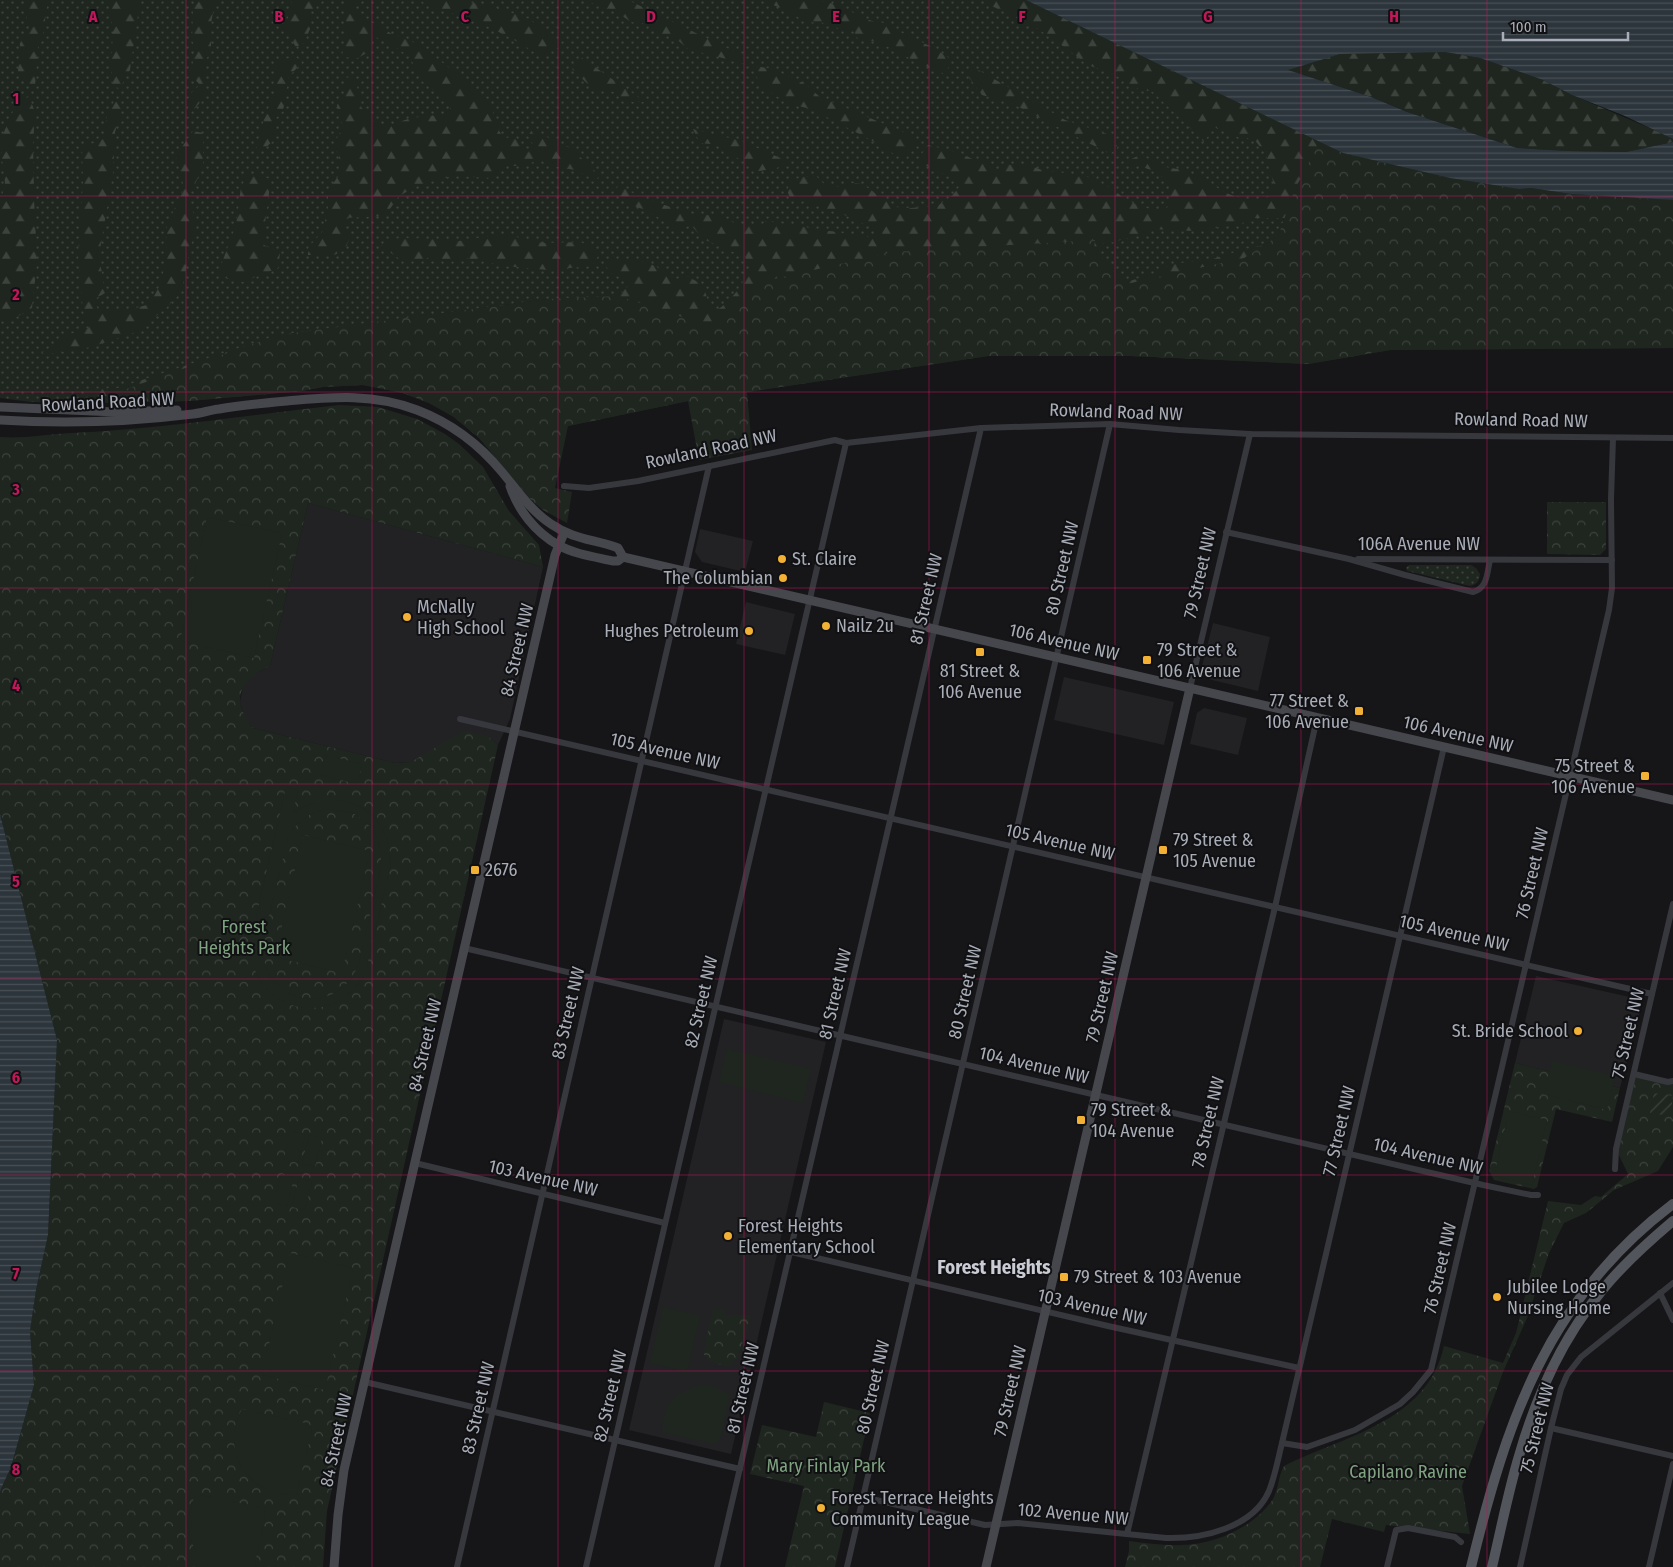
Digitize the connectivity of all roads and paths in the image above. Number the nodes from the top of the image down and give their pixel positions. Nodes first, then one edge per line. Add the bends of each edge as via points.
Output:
1 (0, 407) edge
2 (217, 409) junction
3 (0, 420) edge
4 (1110, 424) junction
5 (981, 428) junction
6 (1250, 434) junction
7 (1613, 438) junction
8 (1673, 438) edge
9 (846, 443) junction
10 (709, 466) junction
11 (508, 480) junction
12 (564, 486) dead end
13 (1226, 532) junction
14 (564, 533) junction
15 (558, 546) junction
16 (622, 556) junction
17 (1348, 559) junction
18 (1490, 560) junction
19 (1612, 560) junction
20 (686, 571) junction
21 (809, 599) junction
22 (934, 628) junction
23 (1057, 657) junction
24 (1190, 688) junction
25 (1317, 718) junction
26 (460, 719) dead end
27 (514, 732) junction
28 (1444, 747) junction
29 (642, 761) junction
30 (1570, 776) junction
31 (765, 789) junction
32 (1673, 800) edge
33 (891, 818) junction
34 (1014, 847) junction
35 (1146, 876) junction
36 (1673, 904) edge
37 (1274, 907) junction
38 (1400, 936) junction
39 (464, 948) junction
40 (1526, 965) junction
41 (592, 977) junction
42 (1652, 994) junction
43 (716, 1006) junction
44 (841, 1036) junction
45 (963, 1064) junction
46 (1634, 1074) junction
47 (1673, 1080) edge
48 (1096, 1095) junction
49 (1223, 1124) junction
50 (1349, 1153) junction
51 (415, 1163) junction
52 (1614, 1169) dead end
53 (1475, 1183) junction
54 (542, 1193) junction
55 (1538, 1195) dead end
56 (1673, 1204) edge
57 (1673, 1220) edge
58 (665, 1223) junction
59 (791, 1252) junction
60 (913, 1280) junction
61 (1673, 1283) edge
62 (1660, 1293) junction
63 (1046, 1311) junction
64 (1673, 1320) edge
65 (1172, 1340) junction
66 (1299, 1368) junction
67 (365, 1382) junction
68 (492, 1412) junction
69 (1551, 1428) junction
70 (615, 1440) junction
71 (1282, 1443) junction
72 (1673, 1456) edge
73 (1673, 1464) edge
74 (740, 1469) junction
75 (863, 1497) junction
76 (1249, 1516) joint
77 (996, 1525) junction
78 (1127, 1534) junction
79 (1461, 1542) dead end
80 (334, 1567) edge
81 (457, 1567) edge
82 (586, 1567) edge
83 (717, 1567) edge
84 (847, 1567) edge
85 (986, 1567) edge
86 (1387, 1567) edge
87 (1471, 1567) edge
88 (1492, 1567) edge
89 (1520, 1567) edge
90 (1649, 1567) edge

1 - 2 main road, Rowland Road NW via 116,412
2 - 3 main road, Rowland Road NW via 194,414 92,422
2 - 11 main road, Rowland Road NW via 346,396 376,398 432,416 465,436
4 - 5 street, Rowland Road NW
4 - 6 street, Rowland Road NW
4 - 23 street, 80 Street NW
5 - 9 street, Rowland Road NW
5 - 22 street, 81 Street NW
6 - 7 street, Rowland Road NW
6 - 13 street, 79 Street NW
7 - 8 street, Rowland Road NW
7 - 19 street, 76 Street NW
9 - 10 street, Rowland Road NW via 835,440
9 - 21 street, 82 Street NW
10 - 12 street, Rowland Road NW via 589,488
10 - 20 street, 83 Street NW
11 - 14 main road, Rowland Road NW via 528,505
11 - 15 main road, Rowland Road NW via 525,515
13 - 17 street, 106A Avenue NW
13 - 24 street, 79 Street NW
14 - 15 main road, 84 Street NW
14 - 16 main road, 106 Avenue NW via 614,547 621,551
15 - 16 main road, 106 Avenue NW via 613,562
15 - 27 main road, 84 Street NW
16 - 20 main road, 106 Avenue NW
17 - 18 street, 106A Avenue NW
17 - 18 street, 106A Avenue NW via 1473,592 1485,583
18 - 19 street, 106A Avenue NW
19 - 30 street, 76 Street NW via 1609,610
20 - 21 main road, 106 Avenue NW
20 - 29 street, 83 Street NW
21 - 22 main road, 106 Avenue NW
21 - 31 street, 82 Street NW
22 - 23 main road, 106 Avenue NW
22 - 33 street, 81 Street NW
23 - 24 main road, 106 Avenue NW
23 - 34 street, 80 Street NW
24 - 25 main road, 106 Avenue NW
24 - 35 main road, 79 Street NW
25 - 28 main road, 106 Avenue NW
25 - 37 street, 78 Street NW
26 - 27 street, 105 Avenue NW
27 - 29 street, 105 Avenue NW
27 - 39 main road, 84 Street NW
28 - 30 main road, 106 Avenue NW
28 - 38 street, 77 Street NW
29 - 31 street, 105 Avenue NW
29 - 41 street, 83 Street NW
30 - 32 main road, 106 Avenue NW
30 - 40 street, 76 Street NW
31 - 33 street, 105 Avenue NW
31 - 43 street, 82 Street NW
33 - 34 street, 105 Avenue NW
33 - 44 street, 81 Street NW
34 - 35 street, 105 Avenue NW
34 - 45 street, 80 Street NW
35 - 37 street, 105 Avenue NW
35 - 48 main road, 79 Street NW
36 - 42 street, 75 Street NW
37 - 38 street, 105 Avenue NW
37 - 49 street, 78 Street NW
38 - 40 street, 105 Avenue NW
38 - 50 street, 77 Street NW
39 - 41 street, 104 Avenue NW
39 - 51 main road, 84 Street NW
40 - 42 street, 105 Avenue NW
40 - 53 street, 76 Street NW
41 - 43 street, 104 Avenue NW
41 - 54 street, 83 Street NW
42 - 46 street, 75 Street NW
43 - 44 street, 104 Avenue NW
43 - 58 street, 82 Street NW
44 - 45 street, 104 Avenue NW
44 - 59 street, 81 Street NW
45 - 48 street, 104 Avenue NW
45 - 60 street, 80 Street NW
46 - 47 street via 1668,1082
46 - 52 street, 75 Street NW
48 - 49 street, 104 Avenue NW
48 - 63 main road, 79 Street NW
49 - 50 street, 104 Avenue NW
49 - 65 street, 78 Street NW
50 - 53 street, 104 Avenue NW
50 - 66 street, 77 Street NW
51 - 54 street, 103 Avenue NW
51 - 67 main road, 84 Street NW
53 - 55 street, 104 Avenue NW
53 - 71 street, 76 Street NW via 1431,1370 1400,1404 1355,1430 1307,1447
54 - 58 street, 103 Avenue NW
54 - 68 street, 83 Street NW
56 - 87 main road via 1599,1272 1548,1346 1502,1454
57 - 88 main road via 1599,1293 1558,1356 1538,1399 1519,1457
58 - 70 street, 82 Street NW
59 - 60 street, 103 Avenue NW
59 - 74 street, 81 Street NW
60 - 63 street, 103 Avenue NW
60 - 75 street, 80 Street NW
61 - 62 street, 75 Street NW
62 - 64 street
62 - 69 street, 75 Street NW via 1576,1363 1564,1382
63 - 65 street, 103 Avenue NW
63 - 77 main road, 79 Street NW
65 - 66 street, 103 Avenue NW
65 - 78 street, 78 Street NW
66 - 71 street, 77 Street NW
67 - 68 street
67 - 80 main road, 84 Street NW via 344,1470
68 - 70 street
68 - 81 street, 83 Street NW
69 - 72 street
69 - 89 street, 75 Street NW
70 - 74 street
70 - 82 street, 82 Street NW
71 - 76 street, 77 Street NW via 1268,1492
73 - 90 street
74 - 83 street, 81 Street NW
75 - 77 street, 102 Avenue NW
75 - 84 street, 80 Street NW
76 - 78 street, 102 Avenue NW via 1226,1528 1190,1538
77 - 78 street, 102 Avenue NW via 1018,1523
77 - 85 main road, 79 Street NW
79 - 86 street via 1455,1537 1408,1528 1396,1530

